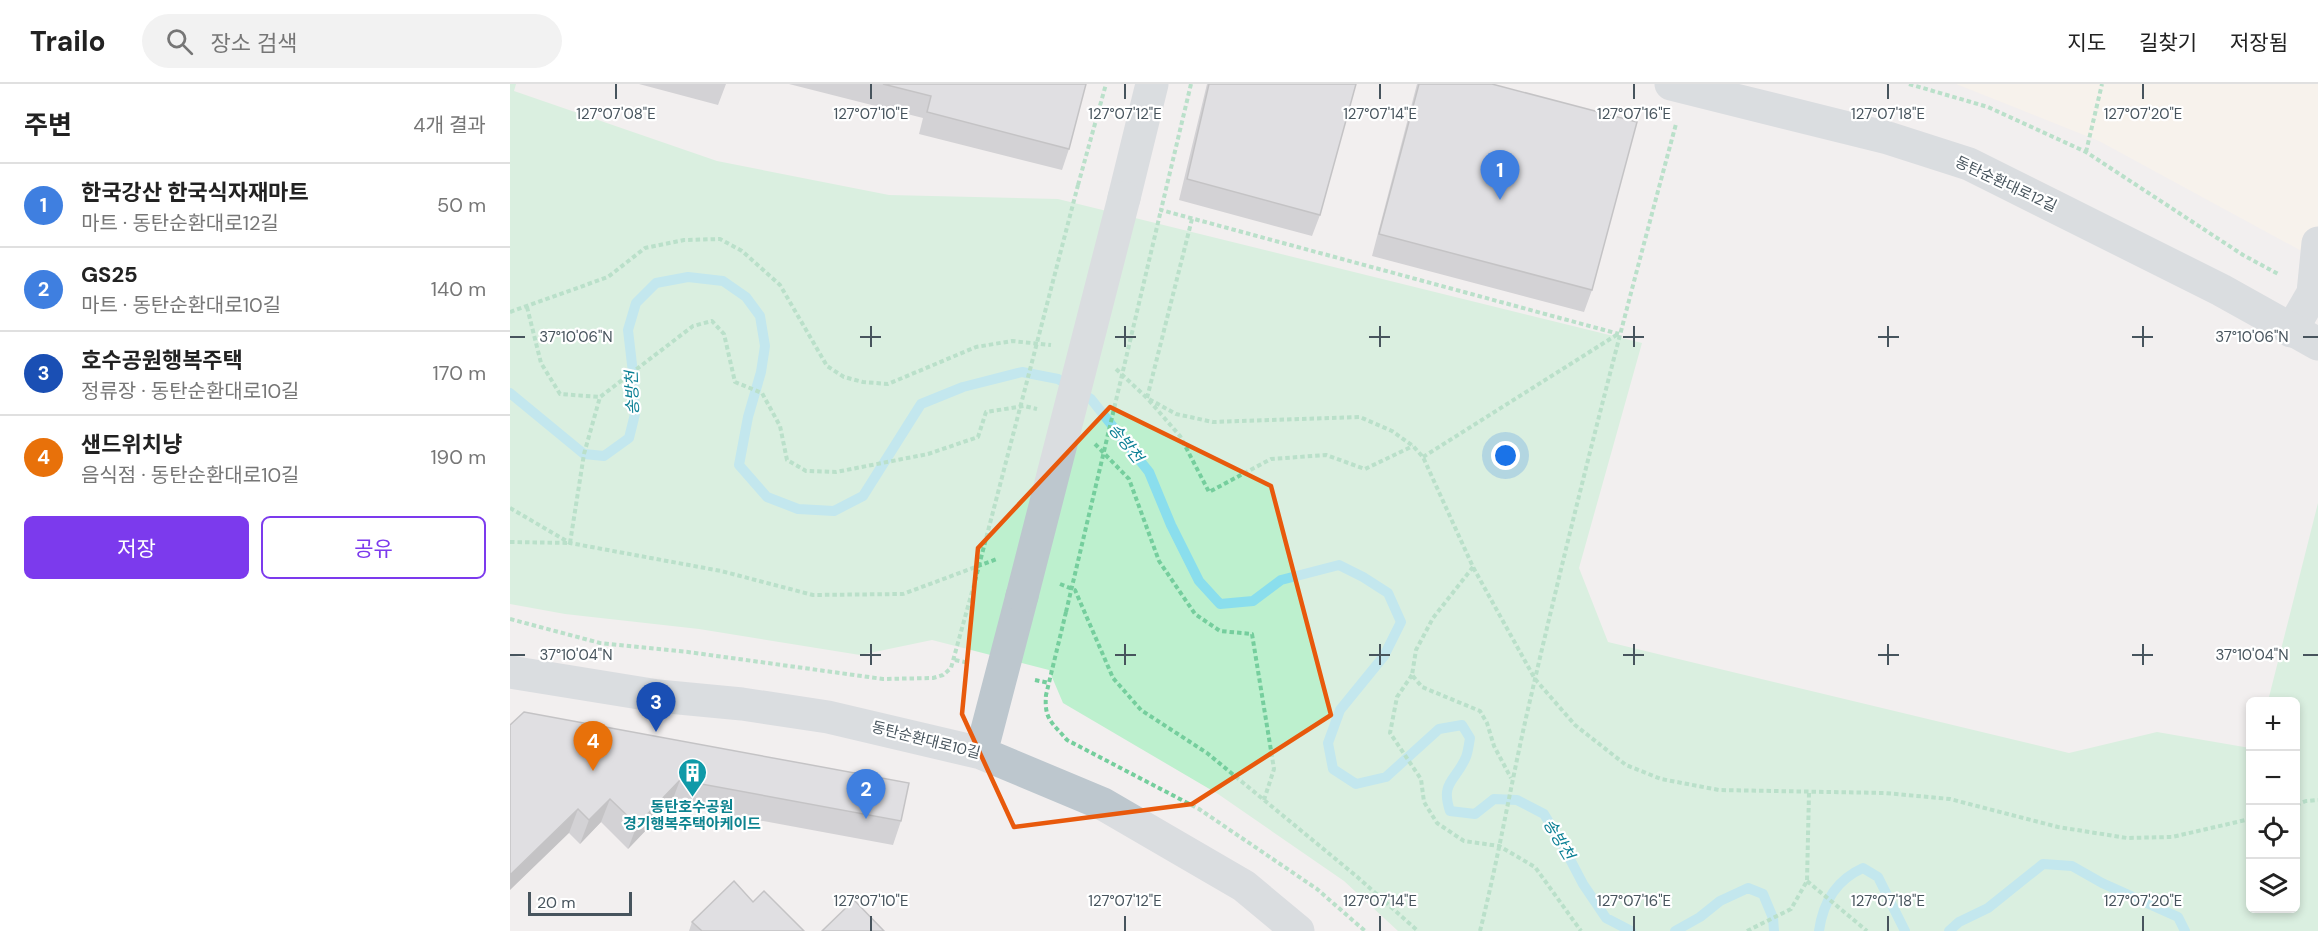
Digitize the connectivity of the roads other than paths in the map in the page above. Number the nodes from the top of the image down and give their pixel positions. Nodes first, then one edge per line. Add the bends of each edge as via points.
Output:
1 (1152, 84) edge
2 (1671, 84) edge
3 (2318, 243) edge
4 (2305, 338) edge
5 (510, 672) edge
6 (981, 753) junction
7 (1298, 931) edge

1 - 6 street, bridge
2 - 4 street, 동탄순환대로12길 via 1888,138 1969,164 2221,290
3 - 4 street
5 - 6 street, 동탄순환대로10길 via 658,696 828,717
6 - 7 street, 동탄순환대로10길 via 1103,804 1244,886

